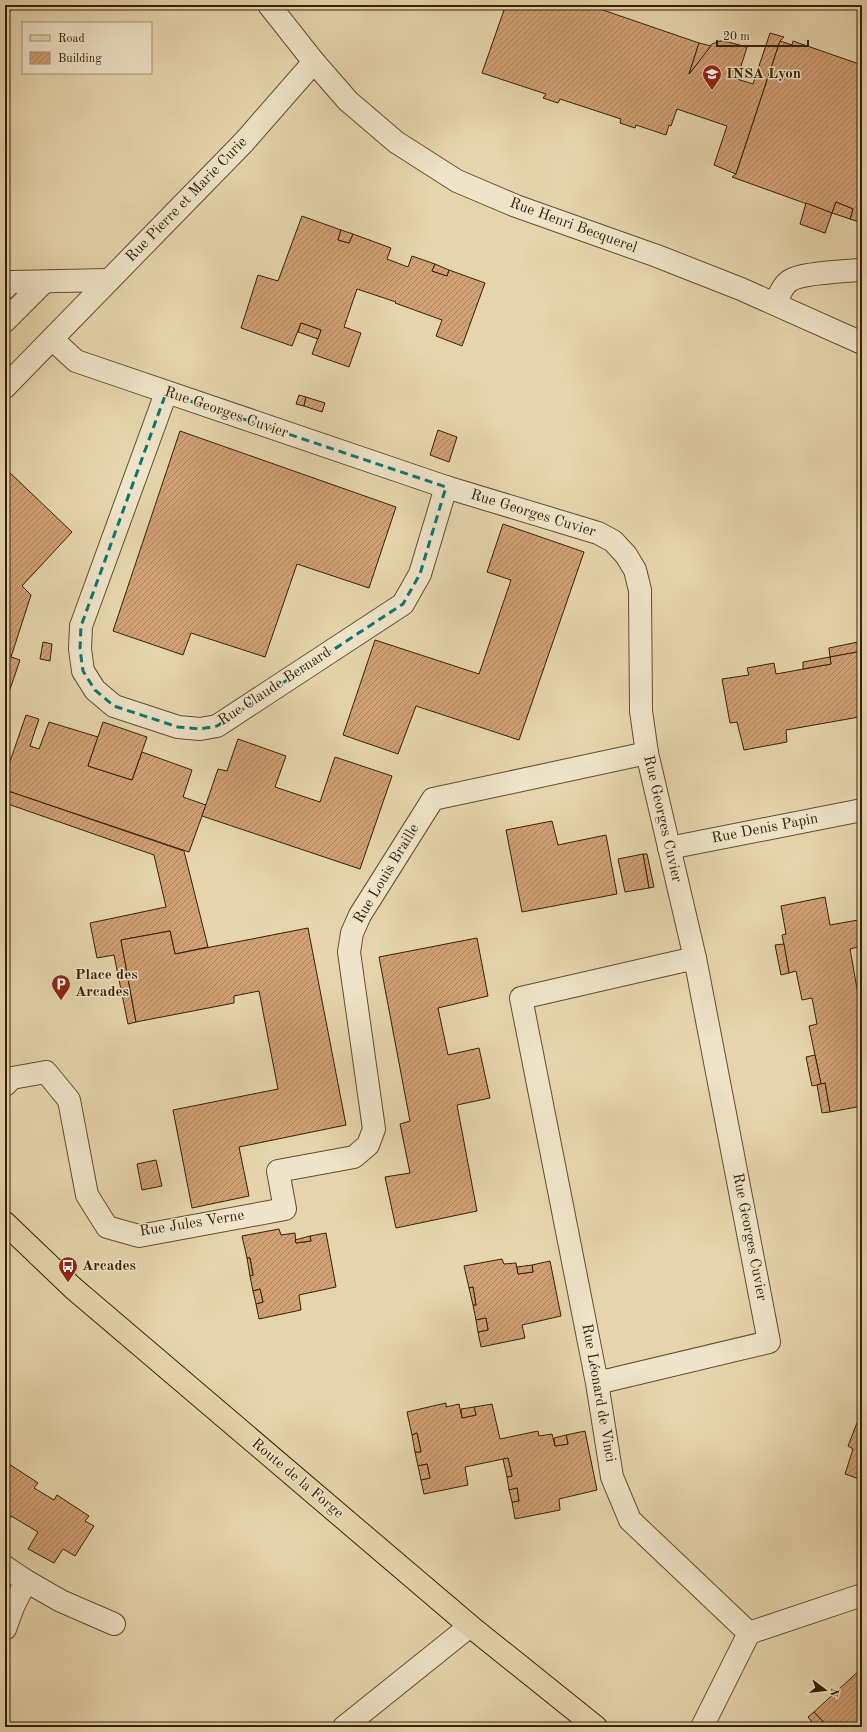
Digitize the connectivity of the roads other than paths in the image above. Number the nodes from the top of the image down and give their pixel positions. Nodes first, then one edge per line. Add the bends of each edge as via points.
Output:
1 (269, 5) edge
2 (314, 62) junction
3 (862, 270) edge
4 (108, 280) junction
5 (44, 282) junction
6 (5, 288) edge
7 (775, 303) junction
8 (5, 321) edge
9 (52, 339) junction
10 (862, 343) edge
11 (5, 387) edge
12 (166, 393) junction
13 (446, 487) junction
14 (647, 753) junction
15 (862, 810) edge
16 (669, 848) junction
17 (695, 958) junction
18 (5, 1085) edge
19 (278, 1171) joint
20 (5, 1223) edge
21 (597, 1383) junction
22 (5, 1567) edge
23 (26, 1581) junction
24 (862, 1595) edge
25 (114, 1624) dead end
26 (470, 1626) junction
27 (5, 1629) edge
28 (749, 1633) junction
29 (344, 1727) edge
30 (596, 1727) edge
31 (702, 1727) edge

1 - 2 street
2 - 4 street, Rue Pierre et Marie Curie via 244,142
2 - 7 street, Rue Henri Becquerel via 348,101 396,142 457,181 516,206 657,256
3 - 7 street via 791,280 784,286
4 - 5 street
4 - 9 street, Rue Pierre et Marie Curie
5 - 6 street via 11,282
5 - 8 street
7 - 10 street, Rue Henri Becquerel
9 - 11 street, Rue Pierre et Marie Curie
9 - 12 street, Rue Georges Cuvier via 76,361
12 - 13 street, Rue Georges Cuvier
12 - 13 street, Rue Claude Bernard via 81,626 80,649 83,671 95,690 114,706 178,728 200,729 217,726 403,604 420,574
13 - 14 street, Rue Georges Cuvier via 598,533 613,542 626,555 640,590 641,711
14 - 16 street, Rue Georges Cuvier
14 - 19 street, Rue Louis Braille via 433,799 360,915 352,933 349,952 374,1129 368,1145 354,1157
15 - 16 street, Rue Denis Papin
16 - 17 street, Rue Georges Cuvier
17 - 21 street, Rue Georges Cuvier via 769,1342
17 - 21 street, Rue Léonard de Vinci via 521,998
18 - 19 street, Rue Jules Verne via 12,1078 46,1072 69,1100 87,1195 107,1227 139,1236 285,1209
20 - 26 main road, Route de la Forge via 73,1288
21 - 28 street, Rue Léonard de Vinci via 612,1477 630,1520
22 - 23 street
23 - 25 street via 61,1602
23 - 27 street
24 - 28 street
26 - 29 street
26 - 30 main road, Route de la Forge
28 - 31 street

